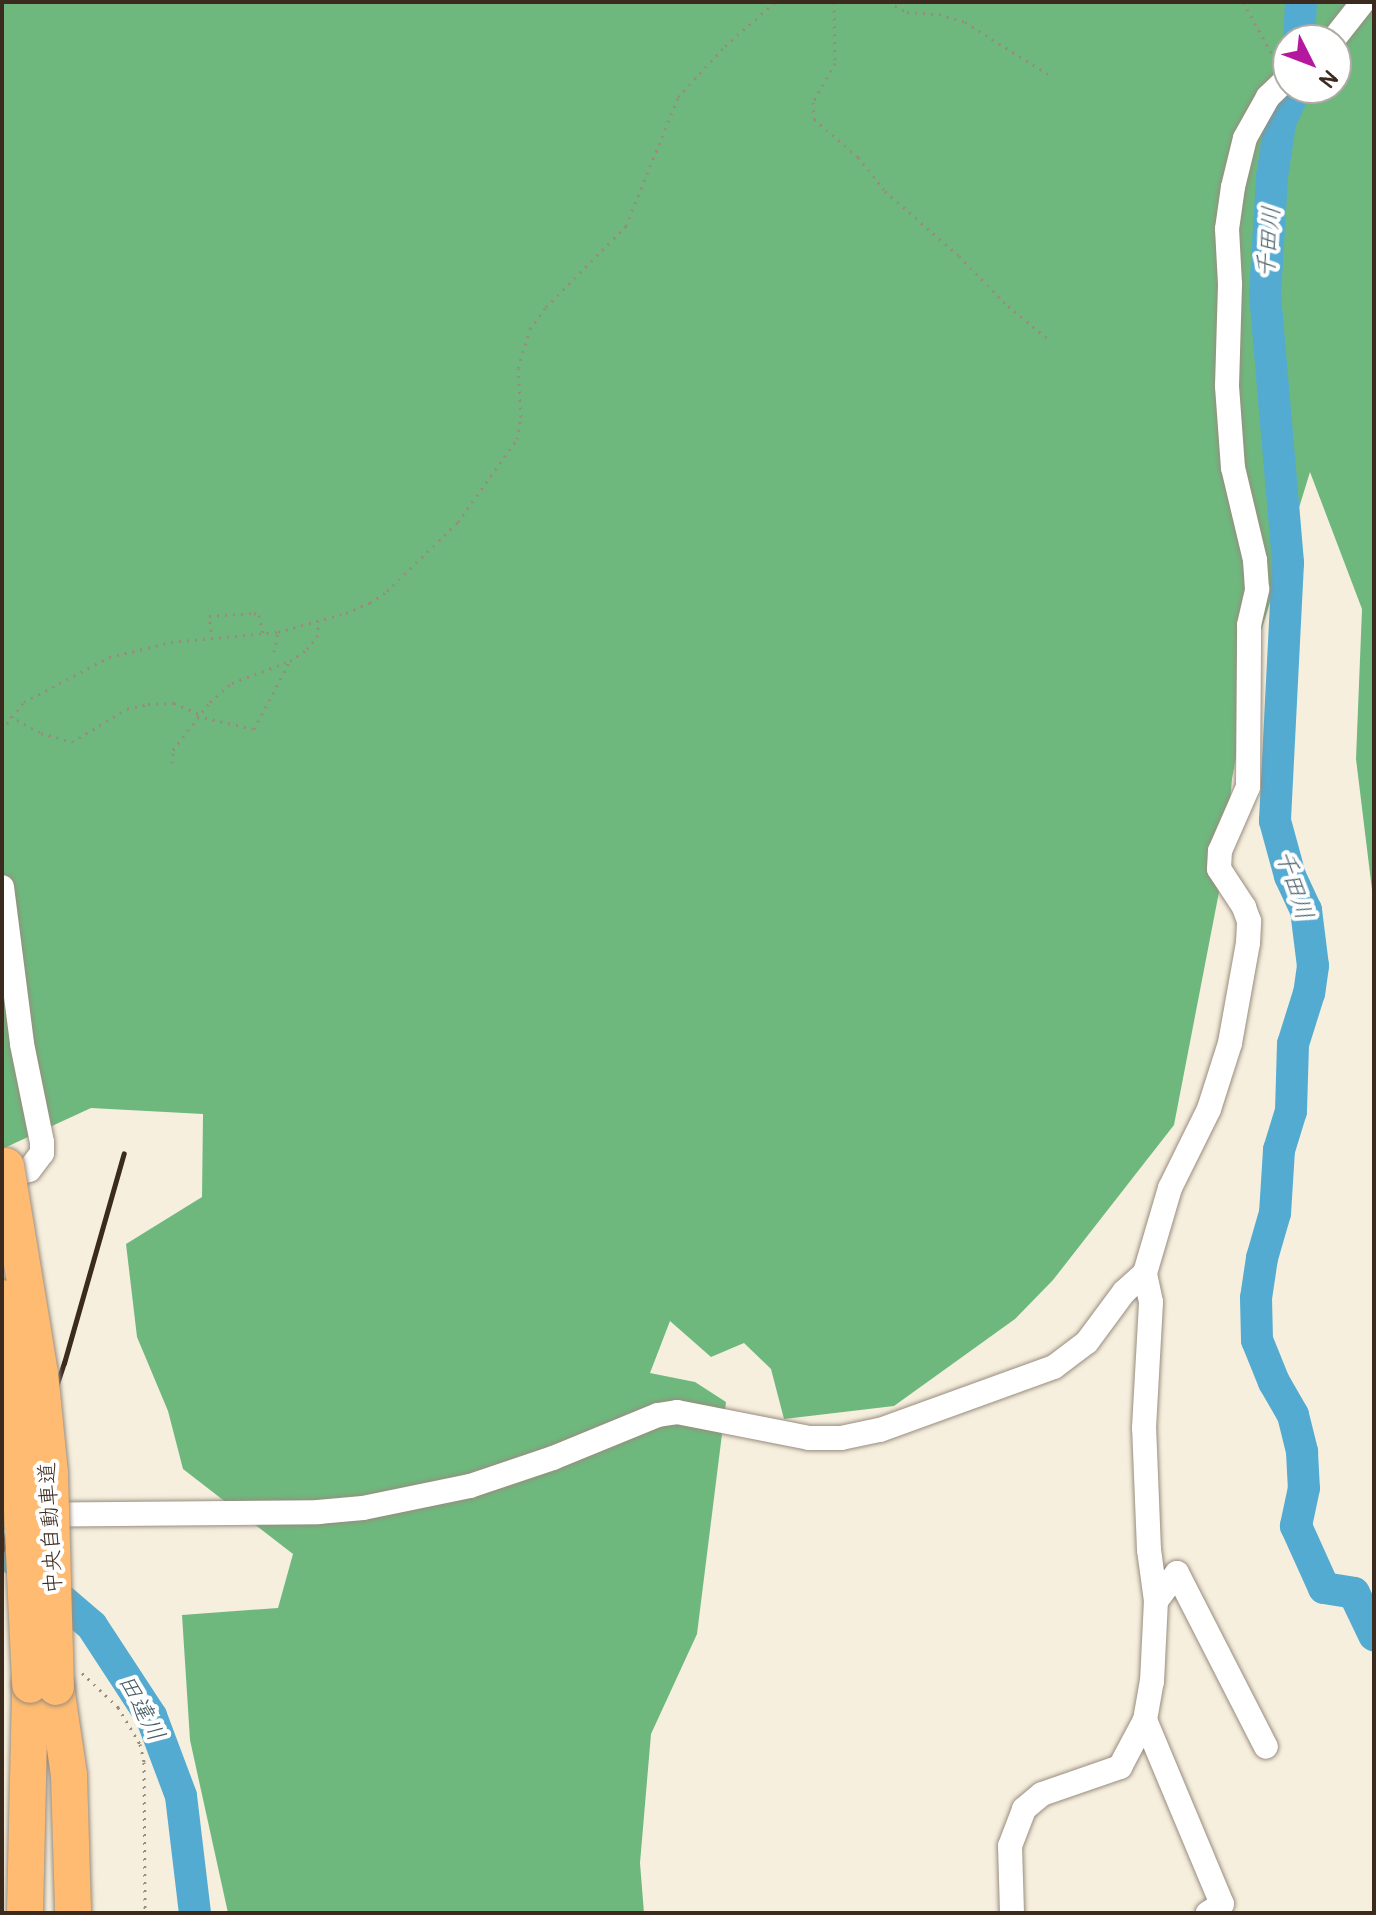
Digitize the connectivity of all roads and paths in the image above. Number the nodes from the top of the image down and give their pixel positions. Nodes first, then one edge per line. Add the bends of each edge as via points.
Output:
1 (775, 2) edge
2 (834, 2) edge
3 (888, 2) edge
4 (1243, 2) edge
5 (1363, 2) edge
6 (1346, 24) edge
7 (1272, 52) edge
8 (1049, 75) dead end
9 (1272, 93) edge
10 (1047, 338) dead end
11 (319, 621) junction
12 (278, 632) junction
13 (263, 635) junction
14 (212, 639) junction
15 (274, 652) dead end
16 (290, 661) junction
17 (198, 715) junction
18 (10, 716) junction
19 (2, 730) edge
20 (172, 763) dead end
21 (2, 887) edge
22 (3, 1163) edge
23 (1145, 1273) junction
24 (2, 1298) edge
25 (2, 1515) edge
26 (1156, 1601) junction
27 (46, 1683) junction
28 (1145, 1720) junction
29 (1266, 1747) dead end
30 (5, 1913) edge
31 (25, 1913) edge
32 (52, 1913) edge
33 (73, 1913) edge
34 (145, 1913) edge
35 (1012, 1913) edge
36 (1208, 1913) edge

1 - 11 path via 678,97 626,226 530,329 518,368 520,427 485,488 387,591 370,603
2 - 10 path via 835,63 813,102 814,119
3 - 8 path via 907,12 965,22
4 - 7 path
5 - 6 street
9 - 23 street via 1245,138 1227,229 1233,468 1257,589 1249,625 1248,787 1220,851 1219,869 1244,907 1248,943 1230,1043 1209,1109 1170,1188
11 - 12 path
11 - 16 path via 317,637
12 - 13 path
12 - 15 path
13 - 14 path
13 - 14 path via 254,613 209,616
14 - 18 path via 140,647 109,657 37,694
16 - 17 path via 232,683
16 - 17 path via 254,729
17 - 18 path via 174,703 148,704 127,709 72,742
17 - 20 path via 173,750
18 - 19 path
21 - 22 street via 22,1044 42,1142 42,1153 29,1170
22 - 27 highway, 中央自動車道, bridge via 40,1373 50,1474
23 - 25 street via 1087,1342 1054,1367 863,1434 809,1438 677,1412 470,1486 363,1508
23 - 26 street via 1151,1302 1144,1441
24 - 27 highway, 中央自動車道, bridge
26 - 28 street
26 - 29 street via 1177,1573
27 - 30 highway
27 - 31 highway, 中央自動車道
27 - 32 highway, 中央自動車道
27 - 33 highway via 69,1775
27 - 34 path via 118,1707 140,1744
28 - 35 street via 1120,1767 1042,1794 1024,1809 1010,1846
28 - 36 street via 1222,1904

